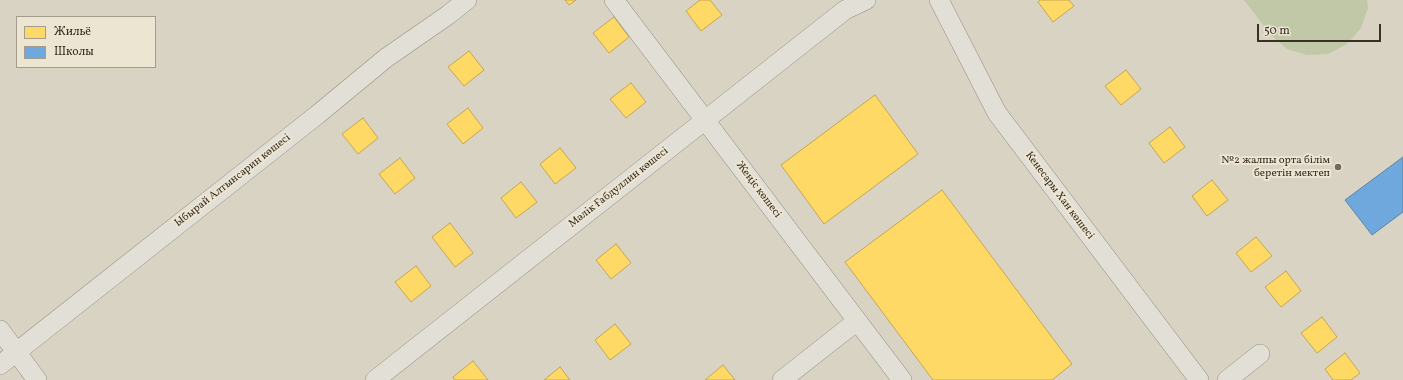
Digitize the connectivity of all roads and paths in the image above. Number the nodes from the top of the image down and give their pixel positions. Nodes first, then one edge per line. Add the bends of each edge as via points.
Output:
1 (467, 0) edge
2 (614, 0) edge
3 (866, 0) edge
4 (939, 0) edge
5 (705, 121) junction
6 (858, 321) junction
7 (0, 330) edge
8 (16, 352) junction
9 (1260, 354) dead end
10 (0, 365) edge
11 (37, 380) edge
12 (375, 380) edge
13 (782, 380) edge
14 (902, 380) edge
15 (1199, 380) edge
16 (1227, 380) edge

1 - 8 street, Ыбырай Алтынсарин көшесі via 386,58
2 - 5 street, Жеңіс көшесі
3 - 5 street, Мәлік Ғабдуллин көшесі via 845,10
4 - 15 street, Кенесары Хан көшесі via 997,113
5 - 6 street, Жеңіс көшесі
5 - 12 street, Мәлік Ғабдуллин көшесі
6 - 13 street
6 - 14 street, Жеңіс көшесі
7 - 8 street
8 - 10 street, Ыбырай Алтынсарин көшесі
8 - 11 street
9 - 16 street

